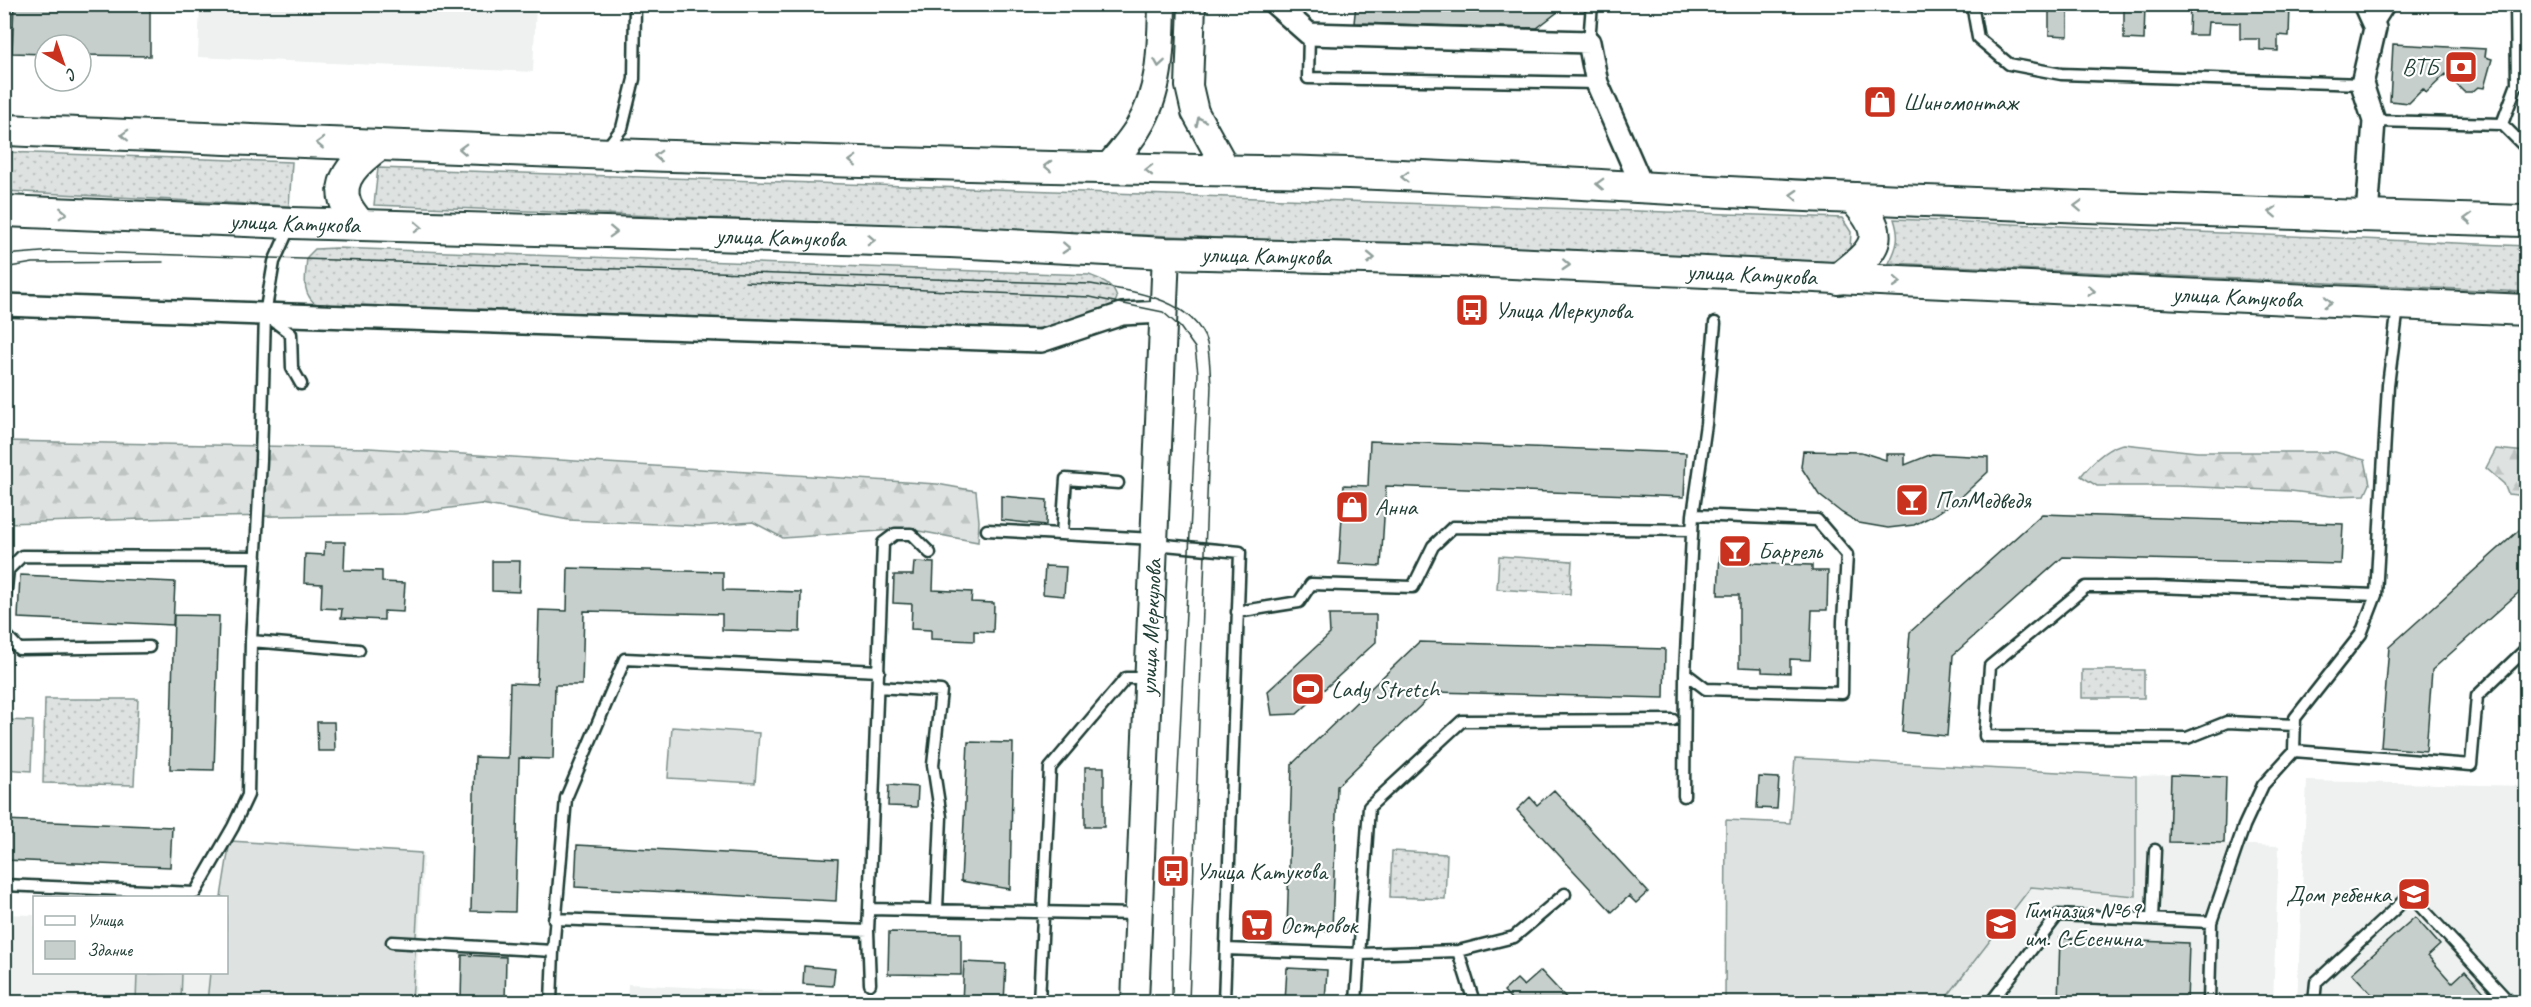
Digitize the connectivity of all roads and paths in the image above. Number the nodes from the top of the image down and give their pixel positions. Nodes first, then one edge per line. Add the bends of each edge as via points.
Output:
1 (635, 4) edge
2 (1162, 4) edge
3 (1192, 4) edge
4 (1275, 4) edge
5 (1592, 4) edge
6 (1972, 4) edge
7 (2364, 4) edge
8 (2390, 4) edge
9 (2516, 4) edge
10 (2375, 28) junction
11 (1309, 34) junction
12 (1589, 42) junction
13 (1598, 83) junction
14 (2362, 84) junction
15 (2522, 84) edge
16 (2374, 121) junction
17 (2502, 124) junction
18 (4, 130) edge
19 (378, 145) junction
20 (2526, 148) edge
21 (602, 154) junction
22 (1106, 169) junction
23 (1228, 172) junction
24 (1642, 186) junction
25 (1853, 198) junction
26 (4, 211) edge
27 (2367, 216) junction
28 (2526, 221) edge
29 (292, 223) junction
30 (360, 225) junction
31 (1166, 253) junction
32 (1838, 279) junction
33 (4, 305) edge
34 (2398, 305) junction
35 (2526, 310) edge
36 (1163, 312) junction
37 (266, 314) junction
38 (1715, 323) dead end
39 (301, 384) dead end
40 (1118, 483) dead end
41 (1693, 515) junction
42 (1692, 530) junction
43 (987, 531) dead end
44 (1062, 534) junction
45 (1154, 542) junction
46 (930, 553) dead end
47 (256, 557) junction
48 (2376, 595) junction
49 (4, 607) edge
50 (1237, 612) junction
51 (4, 633) edge
52 (252, 641) junction
53 (149, 647) dead end
54 (2526, 649) edge
55 (359, 650) dead end
56 (879, 671) junction
57 (1685, 674) junction
58 (1148, 678) junction
59 (878, 687) junction
60 (1673, 720) dead end
61 (2295, 725) junction
62 (2294, 751) junction
63 (1684, 796) dead end
64 (2155, 850) dead end
65 (4, 885) edge
66 (1565, 894) dead end
67 (869, 909) junction
68 (937, 909) junction
69 (1042, 912) junction
70 (1139, 914) junction
71 (555, 919) junction
72 (2152, 919) junction
73 (2211, 922) junction
74 (868, 931) junction
75 (392, 942) dead end
76 (1226, 949) junction
77 (553, 951) junction
78 (1458, 951) junction
79 (1360, 954) junction
80 (870, 984) dead end
81 (551, 1002) edge
82 (1039, 1002) edge
83 (1135, 1002) edge
84 (1224, 1002) edge
85 (1356, 1002) edge
86 (1474, 1002) edge
87 (1991, 1002) edge
88 (2209, 1002) edge
89 (2314, 1002) edge
90 (2509, 1002) edge

1 - 21 lane via 634,79 622,129
2 -> 22 street via 1160,58 1154,88 1139,127
23 -> 3 street via 1195,112 1189,86
4 - 11 street
5 - 12 lane
6 - 14 lane via 1978,38 2008,64 2061,74
7 - 10 street
8 - 10 lane
9 - 15 lane
10 - 14 street
11 - 12 street
11 - 13 lane via 1308,78
12 - 13 street
13 - 24 street
14 - 16 street
15 - 17 lane
16 - 17 lane
16 - 27 street
17 - 20 lane
19 -> 18 main road
21 -> 19 main road
19 - 30 main road via 358,160 344,181 346,203
22 -> 21 main road
23 -> 22 main road
24 -> 23 main road
25 -> 24 main road
27 -> 25 main road
25 - 32 main road via 1875,229 1873,246
26 -> 29 main road, улица Катукова
28 -> 27 main road
29 - 30 main road, улица Катукова
29 - 37 lane via 274,262
30 -> 31 main road, улица Катукова via 950,242
31 -> 32 main road, улица Катукова via 1458,261
31 - 36 street, улица Меркулова
32 -> 34 main road, улица Катукова
33 - 37 street
34 - 35 main road, улица Катукова
34 - 48 lane via 2388,385
36 - 37 street via 1122,314 1041,341
36 - 45 street, улица Меркулова
37 - 39 lane via 291,334 292,368
37 - 47 lane
38 - 41 lane
40 - 44 lane via 1066,479
41 - 42 lane
41 - 57 lane via 1817,520 1847,555 1842,693 1706,689
42 - 50 lane via 1453,527 1433,546 1413,587 1311,584 1299,602
42 - 57 lane
43 - 44 lane
44 - 45 lane
45 - 50 lane via 1240,552
45 - 58 street, улица Меркулова
46 - 56 lane via 910,534 894,534 883,543
47 - 49 lane via 22,556 8,570
47 - 52 lane
48 - 61 lane via 2361,634 2295,718
48 - 61 lane via 2086,587 1990,666 1985,736 2187,738 2227,722
50 - 76 lane
51 - 53 lane via 19,649
52 - 55 lane
52 - 65 lane via 248,795 195,892
54 - 62 lane via 2477,696 2471,765
56 - 59 lane
56 - 71 lane via 626,658 566,798
57 - 63 lane
58 - 69 lane via 1126,678 1050,768
58 - 70 street, улица Меркулова
59 - 67 lane
59 - 68 lane via 940,691 933,765 941,817
60 - 79 lane via 1462,721 1369,807
61 - 62 lane
62 - 73 lane via 2263,784
64 - 72 lane
66 - 78 lane via 1514,937
67 - 68 lane
67 - 74 lane
68 - 69 lane
69 - 70 lane
69 - 82 lane
70 - 83 street, улица Меркулова
71 - 74 lane
71 - 77 lane
72 - 73 lane
72 - 87 lane via 2058,915
73 - 88 lane
74 - 80 lane
75 - 77 lane
76 - 79 lane
76 - 84 lane
77 - 81 lane
78 - 79 lane
78 - 86 lane
79 - 85 lane
89 - 90 lane via 2316,982 2410,895

